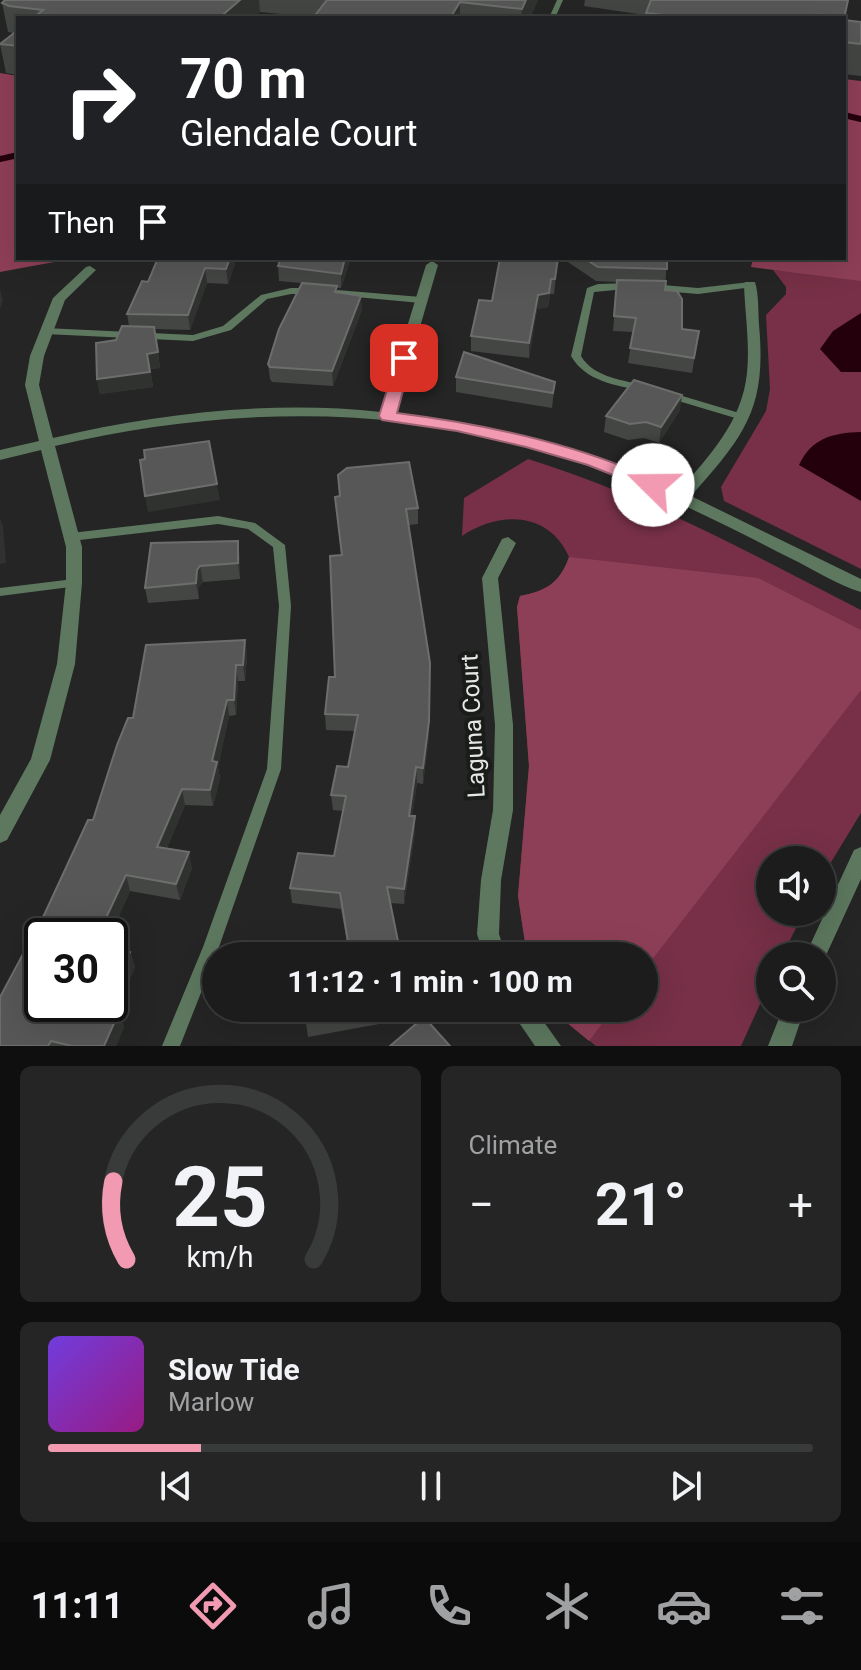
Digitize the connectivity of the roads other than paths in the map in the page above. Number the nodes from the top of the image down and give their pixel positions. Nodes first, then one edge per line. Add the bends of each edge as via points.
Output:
1 (432, 265) dead end
2 (90, 270) dead end
3 (750, 285) joint
4 (421, 300) junction
5 (45, 331) junction
6 (387, 416) junction
7 (742, 417) junction
8 (45, 443) junction
9 (0, 455) edge
10 (682, 497) junction
11 (71, 537) junction
12 (508, 543) dead end
13 (74, 583) junction
14 (861, 586) edge
15 (0, 592) edge
16 (0, 834) edge
17 (861, 856) edge
18 (491, 942) edge
19 (822, 942) edge
20 (531, 1022) edge
21 (789, 1022) edge
22 (171, 1046) edge
23 (549, 1046) edge
24 (780, 1046) edge

1 - 4 street
2 - 5 street via 59,298
3 - 7 street via 754,374
3 - 7 lane via 698,291 598,287 587,298 576,356 591,374
4 - 5 lane via 291,291 264,297 227,328 193,338
4 - 6 street
5 - 8 street via 32,385
6 - 8 street via 250,414 128,425
6 - 10 street via 530,442
7 - 10 street via 727,445
8 - 9 street
8 - 11 street
10 - 14 street
11 - 13 street
11 - 22 lane via 218,520 251,526 279,545 285,606 274,769
12 - 18 street, Laguna Court via 490,578 504,725 503,810 491,880
13 - 15 lane
13 - 16 street via 66,664 40,760
17 - 19 street
20 - 23 street
21 - 24 street

